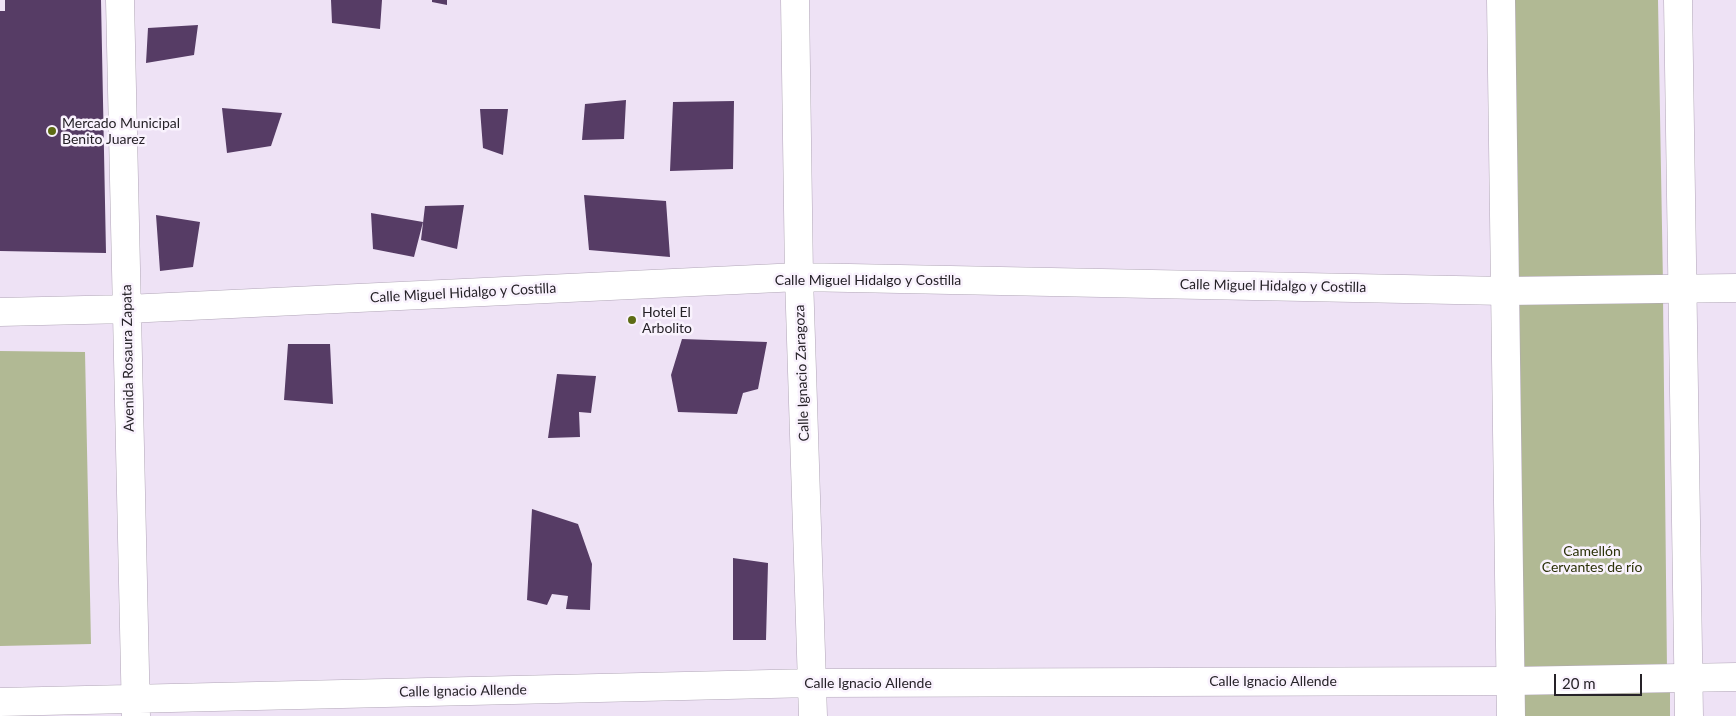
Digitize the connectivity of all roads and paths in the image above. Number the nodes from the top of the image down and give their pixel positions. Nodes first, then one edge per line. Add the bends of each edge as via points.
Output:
1 (120, 0) edge
2 (795, 0) edge
3 (1501, 0) edge
4 (1678, 0) edge
5 (799, 278) junction
6 (1682, 288) junction
7 (1736, 288) edge
8 (1505, 291) junction
9 (127, 309) junction
10 (0, 312) edge
11 (1736, 677) edge
12 (1688, 678) junction
13 (1511, 680) junction
14 (813, 683) junction
15 (0, 702) edge
16 (136, 707) edge
17 (813, 716) edge
18 (1511, 716) edge
19 (1689, 716) edge

1 - 9 street, Avenida Rosaura Zapata
2 - 5 street, Calle Ignacio Zaragoza
3 - 8 street
4 - 6 street
5 - 8 street, Calle Miguel Hidalgo y Costilla
5 - 9 street, Calle Miguel Hidalgo y Costilla
5 - 14 street, Calle Ignacio Zaragoza
6 - 7 street, Calle Miguel Hidalgo y Costilla
6 - 8 street, Calle Miguel Hidalgo y Costilla
6 - 12 street
8 - 13 street
9 - 10 street, Calle Miguel Hidalgo y Costilla
9 - 16 street, Avenida Rosaura Zapata
11 - 12 street, Calle Ignacio Allende
12 - 13 street, Calle Ignacio Allende
12 - 19 street
13 - 14 street, Calle Ignacio Allende
13 - 18 street
14 - 16 street, Calle Ignacio Allende
14 - 17 street, Calle Ignacio Zaragoza
15 - 16 street, Calle Ignacio Allende

